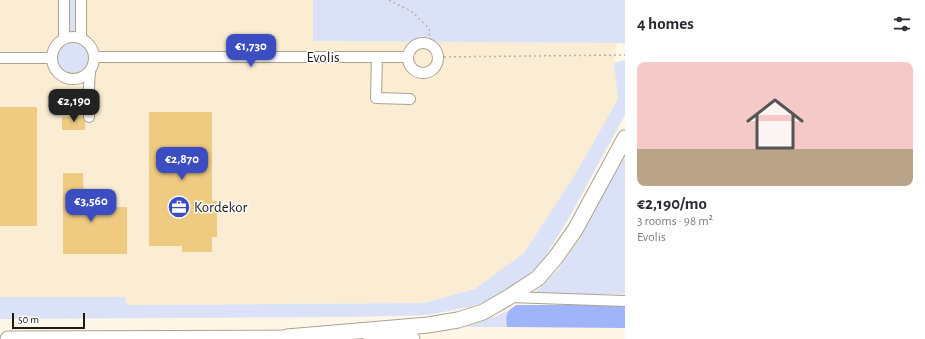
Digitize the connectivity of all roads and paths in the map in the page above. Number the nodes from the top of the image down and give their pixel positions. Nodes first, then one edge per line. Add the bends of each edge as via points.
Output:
1 (64, 0) edge
2 (81, 0) edge
3 (389, 0) edge
4 (64, 38) junction
5 (81, 38) junction
6 (423, 42) junction
7 (625, 55) edge
8 (94, 57) junction
9 (377, 57) junction
10 (408, 57) junction
11 (439, 57) junction
12 (0, 58) edge
13 (52, 58) junction
14 (90, 71) junction
15 (410, 99) dead end
16 (89, 117) dead end
17 (625, 138) edge
18 (509, 297) junction
19 (625, 301) edge
20 (287, 338) junction
21 (8, 339) edge
22 (412, 339) edge

1 - 4 street
2 - 5 street
3 - 6 path via 411,11 426,25 430,31 429,38
4 - 5 street
4 - 13 street via 56,44
5 - 8 street via 89,43
6 - 10 street via 412,46
6 - 11 street via 434,46
7 - 11 path
8 - 9 street, Evolis
8 - 14 street
9 - 10 street, Evolis
9 - 15 street via 376,98
10 - 11 street via 410,67 423,73 436,67
12 - 13 street
13 - 14 street via 56,71 65,78 76,79
14 - 16 street
17 - 18 highway via 575,230 556,257 538,278
18 - 19 street
18 - 20 highway via 483,312 458,320
20 - 21 highway
20 - 22 highway

